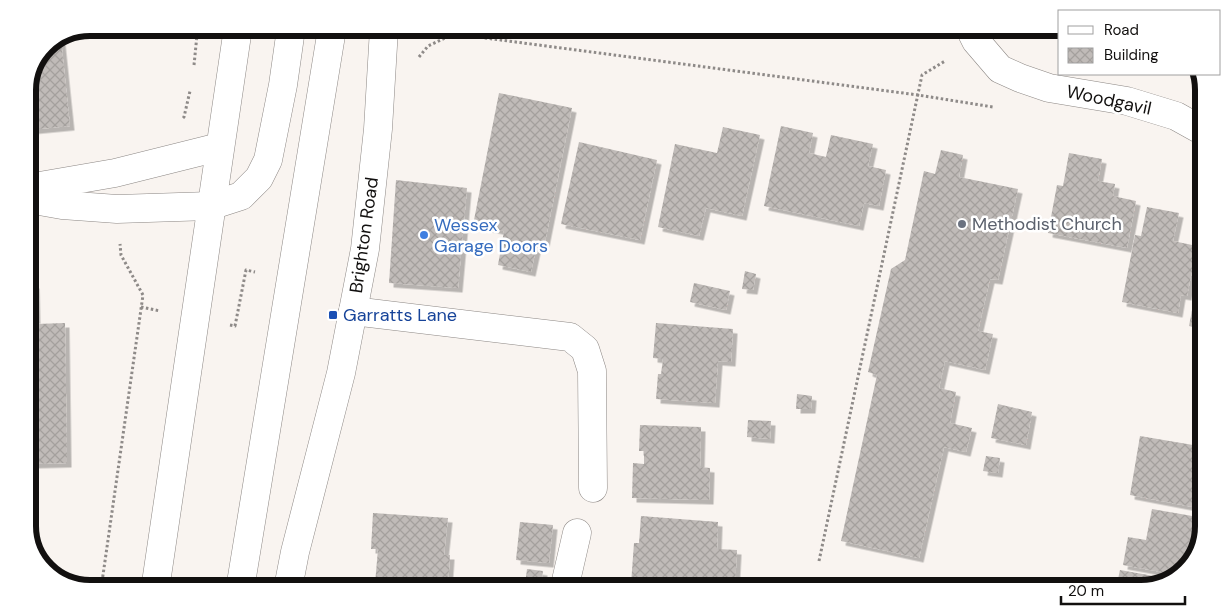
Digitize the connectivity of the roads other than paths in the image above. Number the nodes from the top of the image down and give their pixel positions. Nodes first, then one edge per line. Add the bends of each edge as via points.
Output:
1 (237, 36) edge
2 (290, 36) edge
3 (331, 36) edge
4 (384, 36) edge
5 (974, 37) edge
6 (1195, 127) edge
7 (219, 146) junction
8 (36, 187) edge
9 (36, 200) edge
10 (210, 206) junction
11 (353, 311) junction
12 (592, 488) dead end
13 (577, 534) dead end
14 (156, 580) edge
15 (241, 580) edge
16 (290, 580) edge
17 (566, 580) edge

1 - 7 main road
2 - 10 main road via 268,160 259,178 241,196
3 - 15 main road
4 - 11 main road, Brighton Road via 378,129 365,248
5 - 6 main road, Woodgavil via 1000,69 1020,78 1049,88 1127,101 1176,116
7 - 8 main road via 115,173
7 - 10 main road
9 - 10 main road via 117,209
10 - 14 main road
11 - 12 main road via 570,337 585,349 592,371
11 - 16 main road, Brighton Road via 341,373
13 - 17 main road

